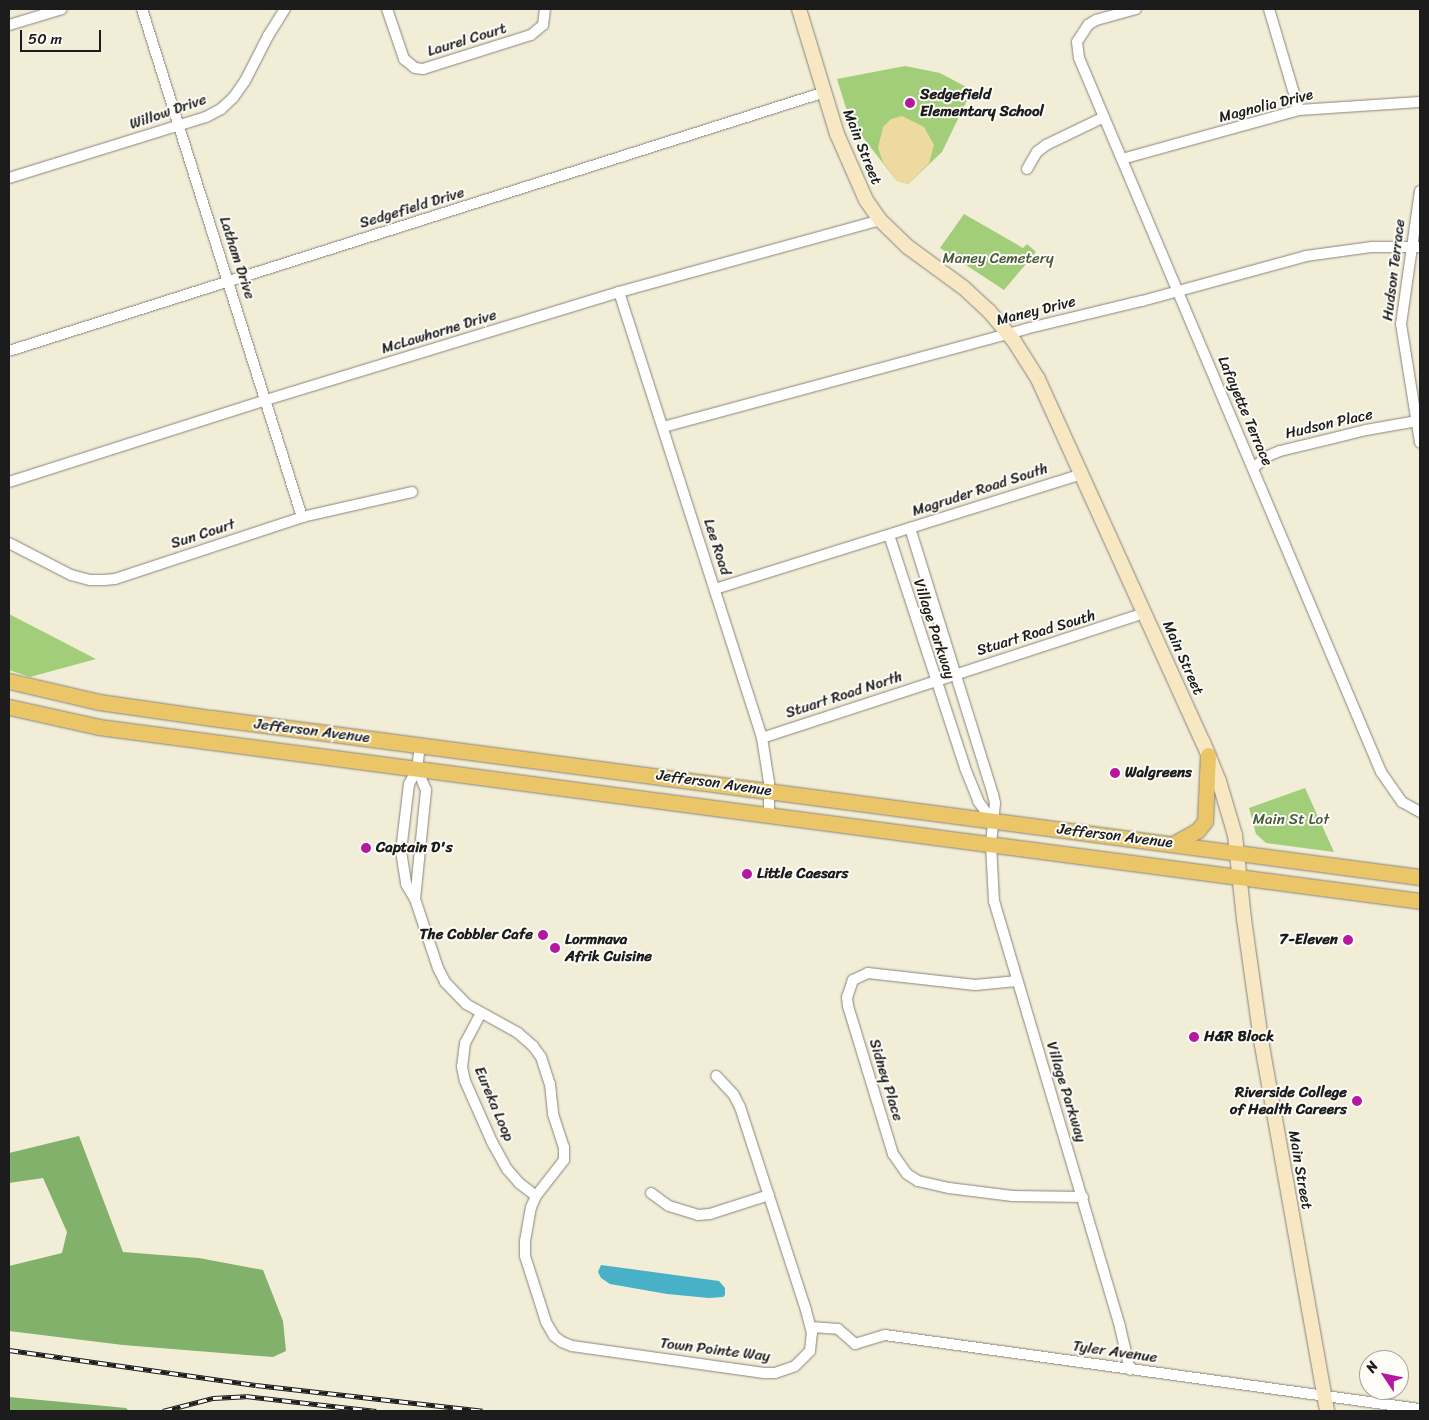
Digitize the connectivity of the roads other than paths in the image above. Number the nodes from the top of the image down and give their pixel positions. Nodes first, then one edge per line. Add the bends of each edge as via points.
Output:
1 (62, 9) edge
2 (142, 9) edge
3 (285, 9) edge
4 (387, 9) edge
5 (545, 9) edge
6 (799, 9) edge
7 (1136, 9) edge
8 (1269, 9) edge
9 (9, 25) edge
10 (825, 92) junction
11 (1420, 102) edge
12 (1299, 110) junction
13 (1104, 117) junction
14 (179, 126) junction
15 (1122, 159) junction
16 (1027, 169) dead end
17 (9, 178) edge
18 (1420, 191) edge
19 (880, 220) junction
20 (1416, 247) edge
21 (228, 282) junction
22 (1178, 291) junction
23 (619, 292) junction
24 (1009, 333) junction
25 (9, 351) edge
26 (266, 400) junction
27 (1417, 421) junction
28 (663, 427) junction
29 (1420, 442) edge
30 (1252, 468) junction
31 (1081, 474) junction
32 (9, 482) edge
33 (412, 492) dead end
34 (302, 517) junction
35 (910, 528) junction
36 (888, 535) junction
37 (9, 543) edge
38 (715, 590) junction
39 (1144, 613) junction
40 (956, 673) junction
41 (935, 680) junction
42 (9, 682) edge
43 (9, 706) edge
44 (971, 726) junction
45 (952, 731) junction
46 (762, 738) junction
47 (420, 745) junction
48 (1208, 754) junction
49 (417, 769) junction
50 (769, 791) junction
51 (1420, 812) edge
52 (770, 815) junction
53 (992, 820) junction
54 (991, 844) junction
55 (1173, 844) junction
56 (1238, 852) junction
57 (1420, 877) edge
58 (1240, 878) junction
59 (415, 899) junction
60 (1420, 901) edge
61 (1017, 982) junction
62 (481, 1013) junction
63 (716, 1076) dead end
64 (651, 1193) dead end
65 (769, 1195) junction
66 (536, 1196) junction
67 (1083, 1197) junction
68 (811, 1326) junction
69 (1130, 1370) junction
70 (1324, 1395) junction
71 (1420, 1409) edge
72 (1327, 1411) edge

1 - 9 street
2 - 14 street, Latham Drive
3 - 14 street, Willow Drive via 233,98 206,118
4 - 5 street, Laurel Court via 404,59 423,69 531,36 543,25
6 - 10 main road, Main Street
7 - 13 street, Lafayette Terrace via 1103,18 1081,32 1077,50
8 - 12 street
10 - 19 main road, Main Street via 849,165
10 - 21 street, Sedgefield Drive
11 - 12 street, Magnolia Drive
12 - 15 street, Magnolia Drive
13 - 15 street, Lafayette Terrace
13 - 16 street via 1046,145 1037,152
14 - 17 street, Willow Drive
14 - 21 street, Latham Drive
15 - 22 street, Lafayette Terrace
18 - 20 street, Hudson Terrace
19 - 23 street, McLawhorne Drive
19 - 24 main road, Main Street via 908,247 969,292
20 - 22 street, Maney Drive via 1372,247 1306,256
20 - 27 street, Hudson Terrace via 1401,324
21 - 25 street, Sedgefield Drive
21 - 26 street, Latham Drive
22 - 24 street, Maney Drive
22 - 30 street, Lafayette Terrace
23 - 26 street, McLawhorne Drive
23 - 28 street, Lee Road
24 - 28 street, Maney Drive
24 - 31 main road, Main Street via 1038,379
26 - 32 street, McLawhorne Drive
26 - 34 street, Latham Drive
27 - 29 street, Hudson Terrace
27 - 30 street, Hudson Place via 1280,450
28 - 38 street, Lee Road
30 - 51 street, Lafayette Terrace via 1381,772 1402,802
31 - 35 street, Magruder Road South
31 - 39 main road, Main Street
33 - 34 street, Sun Court
34 - 37 street, Sun Court via 104,580 71,575
35 - 36 street, Magruder Road South
35 - 40 street, Village Parkway
36 - 38 street, Magruder Road South
36 - 41 street, Village Parkway
38 - 46 street, Lee Road
39 - 40 street, Stuart Road South
39 - 48 main road, Main Street
40 - 41 street, Stuart Road South
40 - 44 street, Village Parkway
41 - 45 street, Village Parkway
41 - 46 street, Stuart Road North
42 - 47 main road, Jefferson Avenue via 99,702
43 - 49 main road, Jefferson Avenue via 99,727
44 - 45 street
44 - 53 street, Village Parkway via 995,803
45 - 53 street, Village Parkway via 978,801
46 - 50 street, Lee Road
47 - 49 street
47 - 50 main road, Jefferson Avenue
48 - 55 main road via 1205,821 1198,830
48 - 56 main road, Main Street via 1232,822
49 - 52 main road, Jefferson Avenue
49 - 59 street via 426,790
49 - 59 street via 409,784 401,852 406,884
50 - 52 street, Lee Road
50 - 53 main road, Jefferson Avenue
52 - 54 main road, Jefferson Avenue
53 - 54 street, Village Parkway
53 - 55 main road, Jefferson Avenue
54 - 58 main road, Jefferson Avenue
54 - 61 street, Village Parkway via 994,902
55 - 56 main road, Jefferson Avenue
56 - 57 main road, Jefferson Avenue
56 - 58 main road, Main Street
58 - 60 main road, Jefferson Avenue
58 - 70 main road, Main Street via 1260,1037
59 - 62 street via 445,982 466,1004
61 - 67 street, Village Parkway
61 - 67 street, Sidney Place via 968,985 868,972 854,980 847,997 848,1006 893,1154 907,1174 918,1181 958,1190 1012,1196
62 - 66 street, Eureka Loop via 466,1043 462,1067 465,1081 507,1169
62 - 66 street via 523,1036 541,1057 547,1070 553,1114 565,1154 561,1167
63 - 65 street, Town Pointe Way via 727,1086 740,1107
64 - 65 street via 669,1206 698,1215
65 - 68 street, Town Pointe Way
66 - 68 street, Town Pointe Way via 531,1207 525,1256 546,1322 562,1342 572,1346 775,1373 795,1366 806,1356 812,1342
67 - 69 street, Village Parkway
68 - 69 street, Tyler Avenue via 838,1330 855,1344 885,1335
69 - 70 street, Tyler Avenue
70 - 71 street, Tyler Avenue
70 - 72 main road, Main Street

